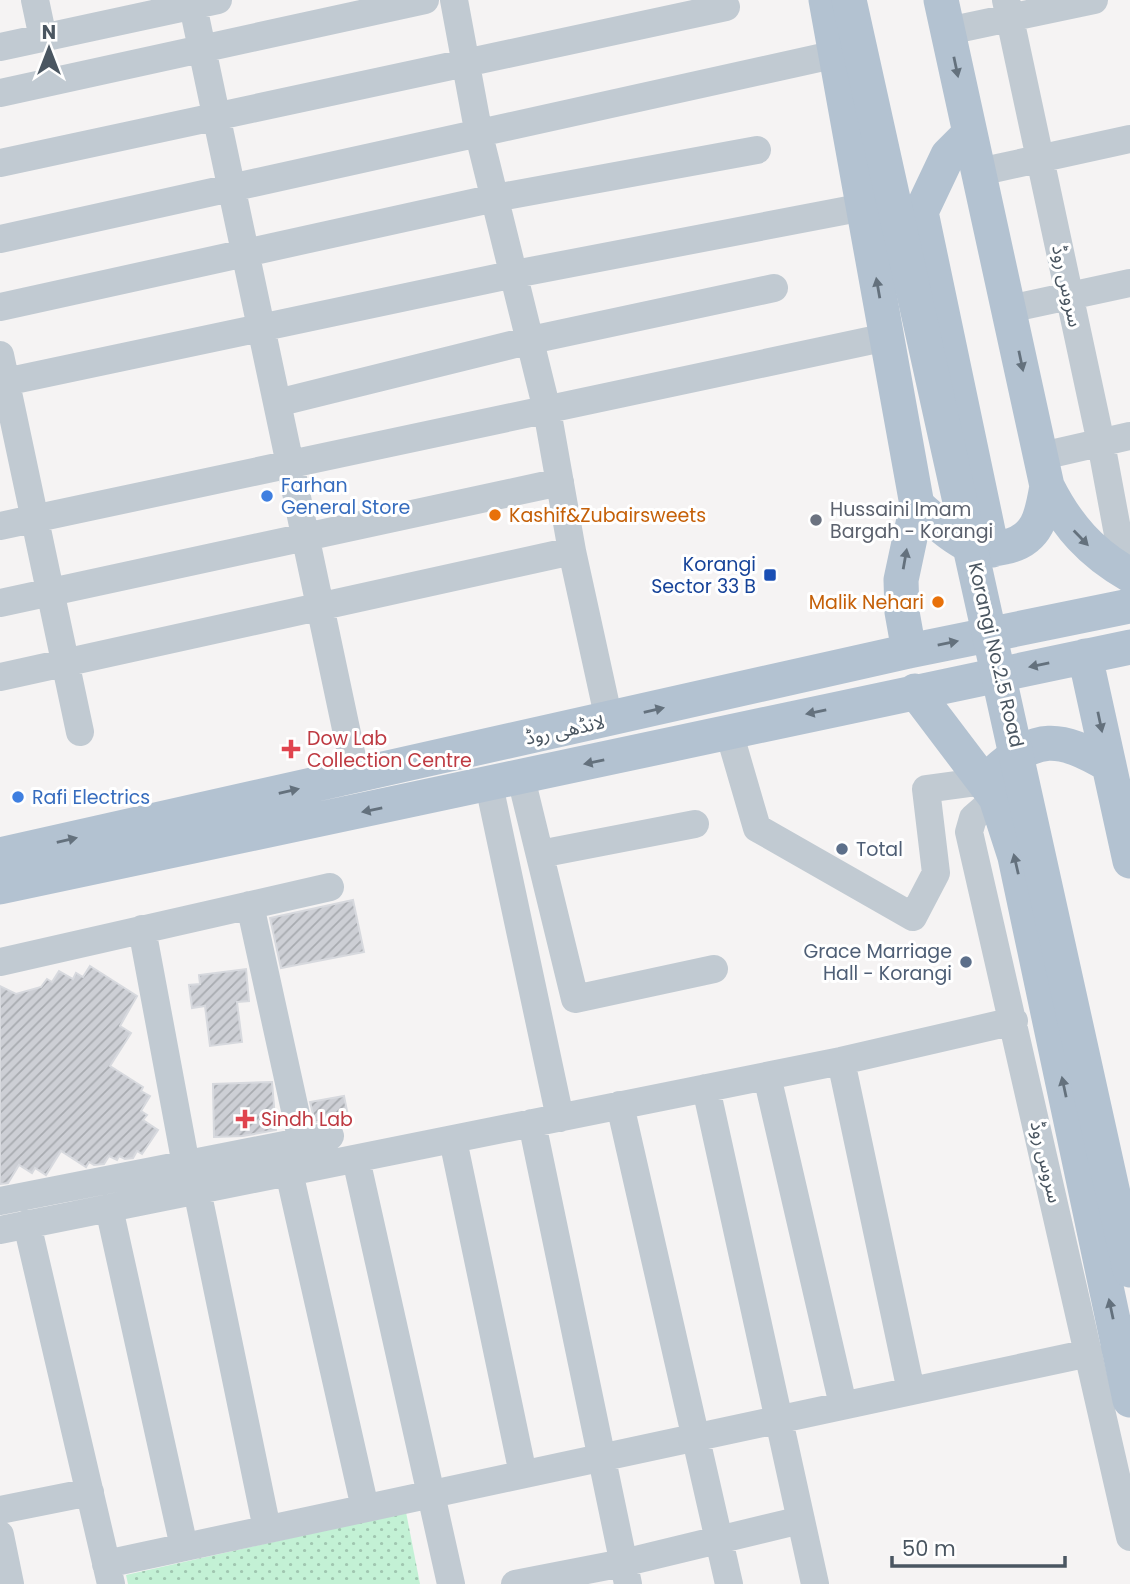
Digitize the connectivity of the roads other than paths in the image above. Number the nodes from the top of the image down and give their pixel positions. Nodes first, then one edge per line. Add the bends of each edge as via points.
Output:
1 (35, 0) edge
2 (425, 0) edge
3 (454, 0) edge
4 (826, 0) edge
5 (849, 0) edge
6 (1094, 0) edge
7 (185, 4) edge
8 (726, 7) dead end
9 (1008, 9) edge
10 (945, 16) edge
11 (43, 37) junction
12 (0, 47) edge
13 (202, 49) junction
14 (837, 54) junction
15 (465, 61) junction
16 (0, 93) edge
17 (216, 116) junction
18 (970, 133) junction
19 (479, 135) junction
20 (1130, 139) edge
21 (757, 150) dead end
22 (1041, 159) junction
23 (0, 163) edge
24 (979, 172) junction
25 (232, 188) junction
26 (495, 198) junction
27 (864, 206) junction
28 (0, 239) edge
29 (245, 253) junction
30 (515, 274) junction
31 (1130, 283) edge
32 (774, 288) dead end
33 (1069, 296) junction
34 (0, 307) edge
35 (1009, 309) junction
36 (261, 328) junction
37 (887, 337) junction
38 (531, 340) junction
39 (2, 374) edge
40 (277, 403) junction
41 (548, 410) junction
42 (1130, 436) edge
43 (1101, 443) junction
44 (10, 454) edge
45 (290, 466) junction
46 (1044, 471) junction
47 (560, 482) junction
48 (917, 505) junction
49 (34, 519) junction
50 (0, 526) edge
51 (305, 537) junction
52 (992, 550) junction
53 (572, 551) junction
54 (1127, 574) edge
55 (50, 592) junction
56 (0, 603) edge
57 (1130, 606) edge
58 (320, 607) junction
59 (1130, 648) edge
60 (909, 651) junction
61 (1085, 656) junction
62 (65, 663) junction
63 (0, 677) edge
64 (915, 691) junction
65 (609, 720) junction
66 (80, 732) dead end
67 (729, 732) junction
68 (1109, 765) junction
69 (356, 776) junction
70 (505, 781) junction
71 (991, 789) junction
72 (695, 824) dead end
73 (540, 854) junction
74 (0, 855) edge
75 (1130, 861) edge
76 (978, 869) junction
77 (936, 873) junction
78 (0, 887) edge
79 (330, 887) dead end
80 (250, 905) junction
81 (142, 929) junction
82 (0, 962) edge
83 (714, 969) dead end
84 (1014, 1021) junction
85 (841, 1061) junction
86 (767, 1076) junction
87 (706, 1088) junction
88 (620, 1105) junction
89 (561, 1118) junction
90 (532, 1124) junction
91 (330, 1136) dead end
92 (453, 1140) junction
93 (302, 1142) junction
94 (356, 1159) junction
95 (289, 1172) junction
96 (191, 1177) junction
97 (0, 1201) edge
98 (108, 1208) junction
99 (13, 1227) edge
100 (1130, 1270) edge
101 (1089, 1353) junction
102 (911, 1391) junction
103 (1130, 1400) edge
104 (843, 1405) junction
105 (778, 1420) junction
106 (694, 1437) junction
107 (601, 1458) junction
108 (523, 1474) junction
109 (90, 1492) junction
110 (431, 1494) junction
111 (365, 1508) junction
112 (0, 1510) edge
113 (800, 1520) junction
114 (267, 1529) junction
115 (0, 1535) edge
116 (1130, 1537) edge
117 (720, 1541) junction
118 (184, 1547) junction
119 (625, 1573) edge
120 (109, 1574) edge
121 (546, 1581) edge
122 (10, 1584) edge
123 (452, 1584) edge
124 (515, 1584) edge
125 (729, 1584) edge
126 (815, 1584) edge

1 - 11 street
2 - 13 street
3 - 15 street
4 - 14 main road
5 - 100 main road, Korangi No.2.5 Road, bridge
6 - 9 street
7 - 11 street
7 - 13 street
8 - 15 street
9 - 10 street
9 - 22 street, سروس روڈ
10 -> 18 main road
11 - 12 street
13 - 16 street
13 - 17 street
14 - 19 street
14 - 27 main road
15 - 17 street
15 - 19 street
17 - 23 street
17 - 25 street
18 - 24 main road
18 - 52 main road via 948,155 921,212
19 - 25 street
19 - 26 street
20 - 22 street
21 - 26 street
22 - 24 street
22 - 33 street, سروس روڈ
24 - 35 main road
25 - 28 street
25 - 29 street
26 - 29 street
26 - 30 street
27 - 30 street
37 -> 27 main road
29 - 34 street
29 - 36 street
30 - 36 street
30 - 38 street
31 - 33 street
32 - 38 street
33 - 35 street
33 - 43 street, سروس روڈ
35 -> 46 main road
36 - 39 street
36 - 40 street
37 - 41 street
37 - 48 main road
38 - 40 street
38 - 41 street
39 - 44 street
40 - 45 street
41 - 45 street
41 - 47 street
42 - 43 street
43 - 46 street
43 - 54 street, سروس روڈ
44 - 49 street
45 - 49 street
45 - 51 street
46 - 52 main road via 1042,517 1034,534 1018,545
46 -> 54 main road via 1060,513 1078,537
47 - 51 street
47 - 53 street
48 - 52 main road via 960,541
60 -> 48 main road via 901,580
49 - 50 street
49 - 55 street
51 - 55 street
51 - 58 street
53 - 58 street
53 - 65 street
55 - 56 street
55 - 62 street
60 -> 57 main road, لانڈھی روڈ
58 - 62 street
58 - 69 street
59 - 61 main road, لانڈھی روڈ
65 -> 60 main road, لانڈھی روڈ
61 -> 64 main road, لانڈھی روڈ
61 -> 68 main road
62 - 63 street
62 - 66 street
64 -> 67 main road, لانڈھی روڈ
64 - 71 main road
65 - 69 main road, لانڈھی روڈ
67 -> 70 main road, لانڈھی روڈ
67 - 77 street via 757,828 913,917
68 - 71 main road via 1079,748 1047,742 1012,756
68 - 75 main road
74 -> 69 main road, لانڈھی روڈ
70 - 73 street
70 -> 78 main road, لانڈھی روڈ
70 - 89 street
71 - 76 street, سروس روڈ via 969,832
71 - 77 street via 926,789
103 -> 71 main road via 1015,857
72 - 73 street
73 - 83 street via 575,999
76 - 77 street
76 - 84 street, سروس روڈ
79 - 80 street
80 - 81 street
80 - 93 street
81 - 82 street
81 - 96 street
84 - 85 street
84 - 101 street, سروس روڈ
85 - 86 street
85 - 102 street
86 - 87 street
86 - 104 street
87 - 88 street
87 - 105 street
88 - 89 street
88 - 106 street
89 - 90 street
90 - 92 street
90 - 107 street
91 - 93 street
92 - 94 street
92 - 108 street
93 - 96 street
94 - 95 street
94 - 110 street
95 - 96 street
95 - 111 street
96 - 97 street
96 - 98 street
96 - 114 street
98 - 99 street
98 - 118 street
99 - 109 street
101 - 102 street
101 - 116 street, سروس روڈ
102 - 104 street
104 - 105 street
105 - 106 street
105 - 113 street
106 - 107 street
106 - 117 street
107 - 108 street
107 - 119 street
108 - 110 street
109 - 112 street
109 - 120 street
110 - 111 street
110 - 123 street
111 - 114 street
113 - 117 street
113 - 126 street
114 - 118 street
115 - 122 street
117 - 119 street
117 - 125 street
118 - 120 street
119 - 121 street
121 - 124 street

